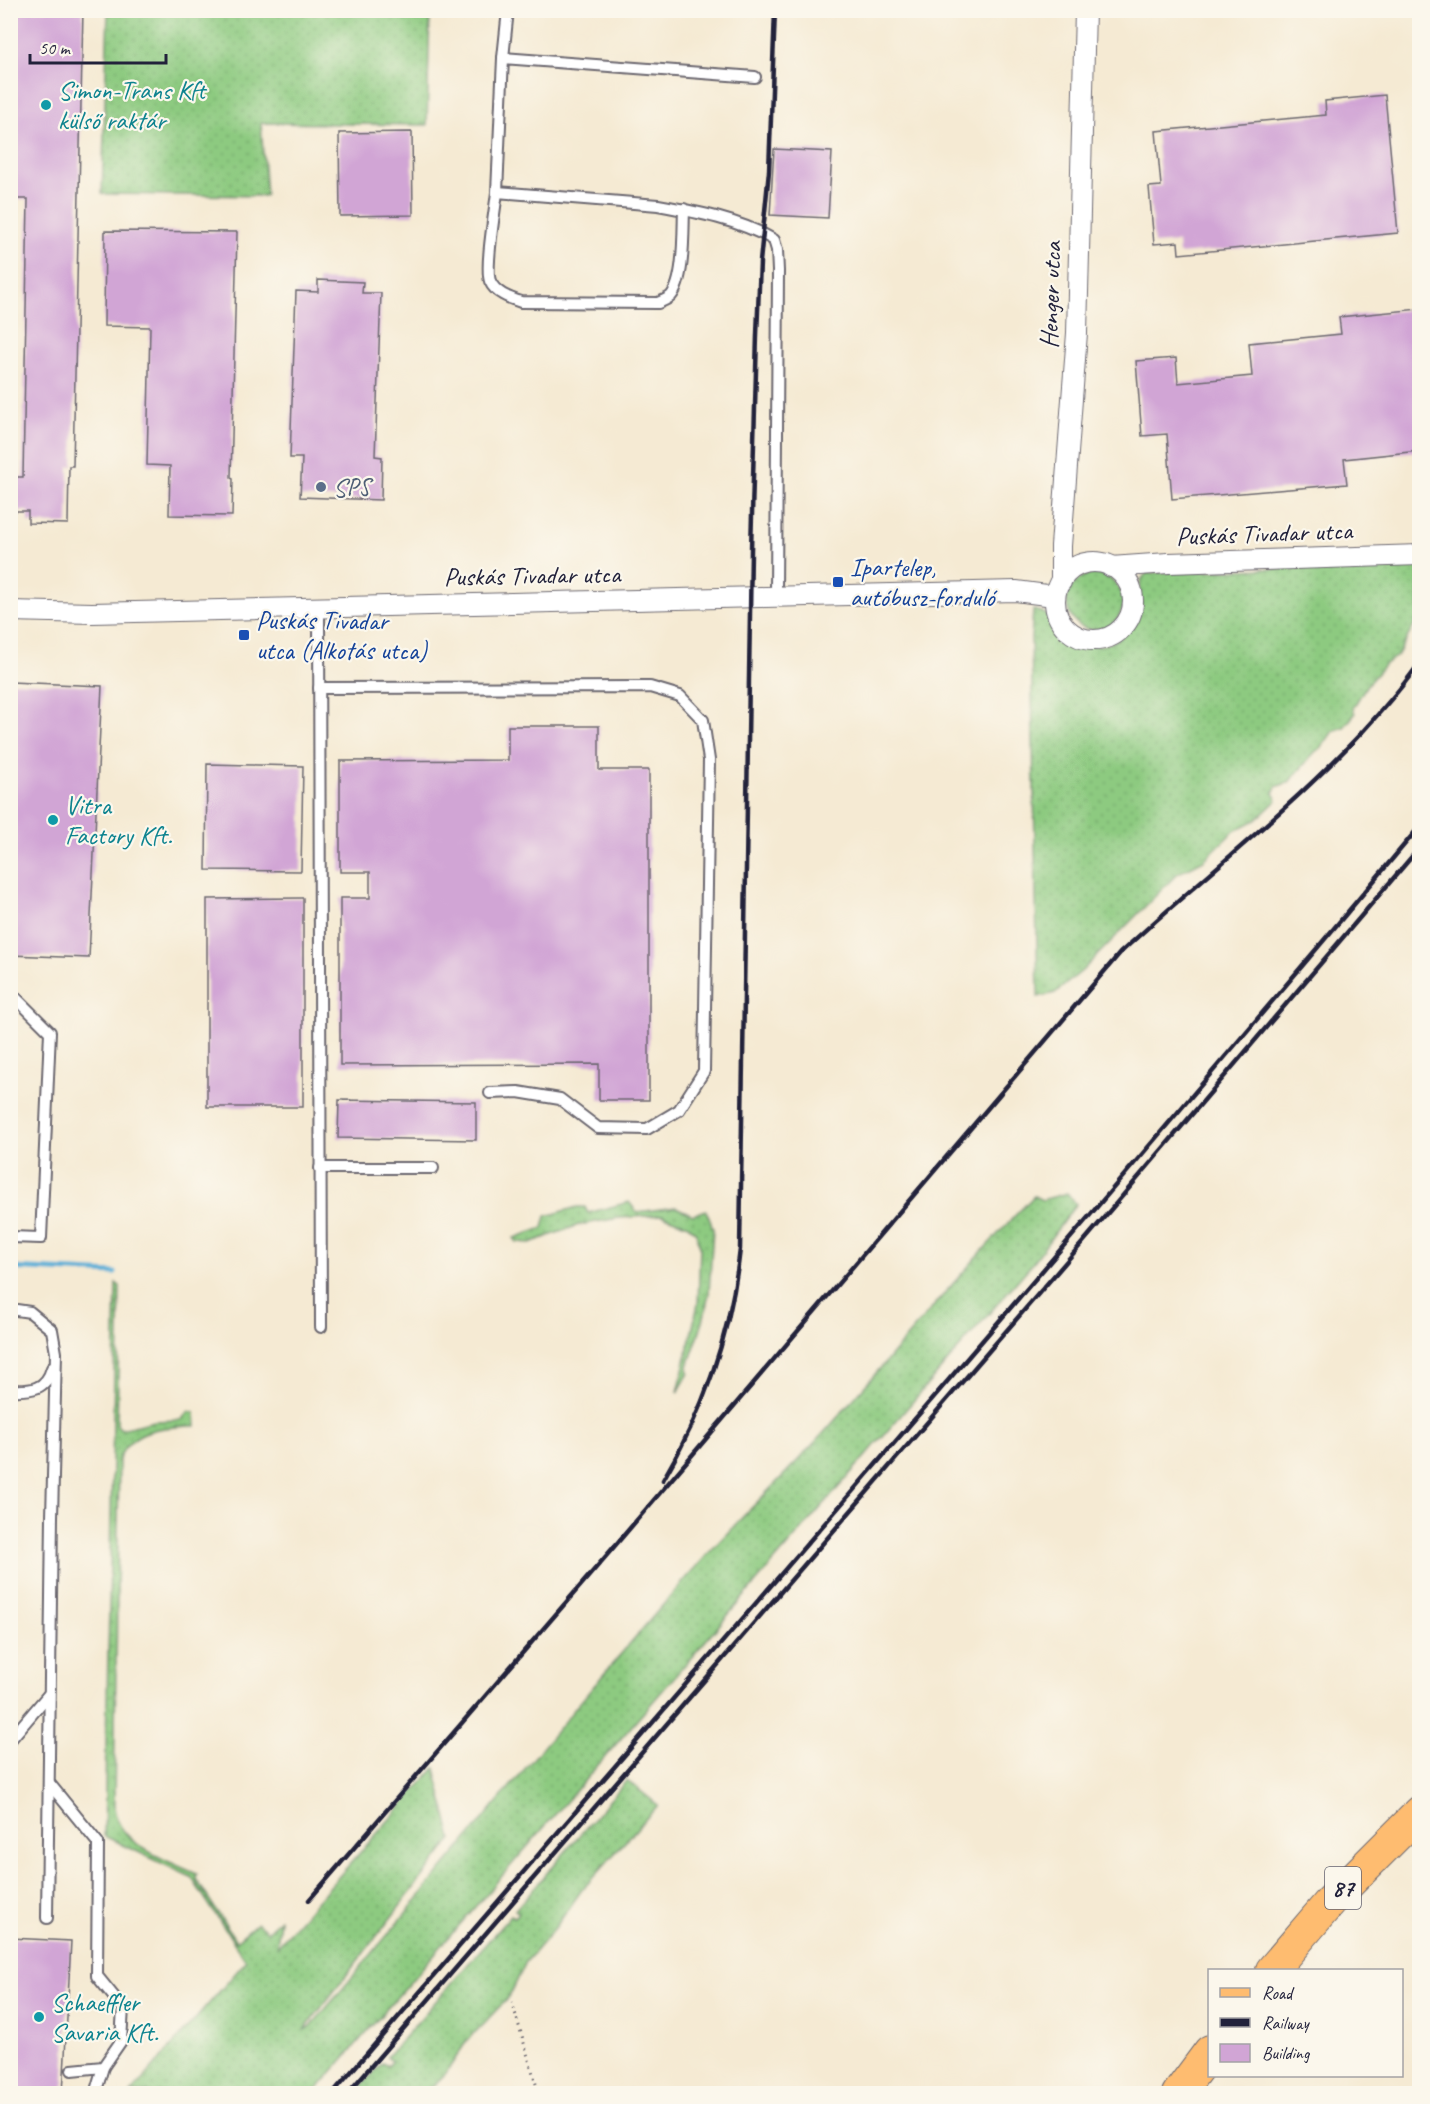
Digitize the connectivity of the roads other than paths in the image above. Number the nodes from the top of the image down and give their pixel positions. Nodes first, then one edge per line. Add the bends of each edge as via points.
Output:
1 (508, 10) edge
2 (1085, 10) edge
3 (503, 58) junction
4 (755, 77) dead end
5 (497, 192) junction
6 (684, 210) junction
7 (1419, 555) edge
8 (1111, 567) junction
9 (1058, 589) junction
10 (776, 596) junction
11 (319, 607) junction
12 (10, 611) edge
13 (319, 688) junction
14 (10, 992) edge
15 (490, 1093) dead end
16 (320, 1168) junction
17 (433, 1168) dead end
18 (10, 1237) edge
19 (10, 1309) edge
20 (321, 1327) dead end
21 (56, 1353) junction
22 (10, 1390) edge
23 (49, 1694) junction
24 (10, 1740) edge
25 (49, 1783) junction
26 (1419, 1812) edge
27 (47, 1918) dead end
28 (1274, 1969) edge
29 (1208, 2051) edge
30 (103, 2067) junction
31 (72, 2070) dead end
32 (95, 2094) edge
33 (1178, 2094) edge

1 - 3 lane
2 - 9 street, Henger utca via 1077,333
3 - 4 lane
3 - 5 lane
5 - 6 lane
5 - 6 lane via 490,281 498,291 520,302 664,300 677,285
6 - 10 lane via 763,233 774,240 777,250
7 - 8 street, Puskás Tivadar utca
8 - 9 street, Puskás Tivadar utca via 1080,566 1065,576
8 - 9 street via 1129,584 1133,603 1128,621 1107,637 1088,640 1067,629 1057,614
9 - 10 street, Puskás Tivadar utca
10 - 11 street, Puskás Tivadar utca
11 - 12 street, Puskás Tivadar utca via 92,613
11 - 13 lane
13 - 15 lane via 650,687 680,696 703,720 709,760 704,1071 679,1110 647,1130 598,1128 560,1099 518,1092
13 - 16 lane
14 - 18 lane via 50,1032 41,1238
16 - 17 lane
16 - 20 lane
19 - 21 lane via 30,1312 52,1330
21 - 22 lane via 49,1378 41,1386 28,1391
21 - 23 lane
23 - 24 lane
23 - 25 lane
25 - 27 lane
25 - 30 lane via 98,1843 97,1976 123,2008 121,2041
26 - 28 main road, 87 via 1331,1901
29 - 33 main road
30 - 31 lane
30 - 32 lane

